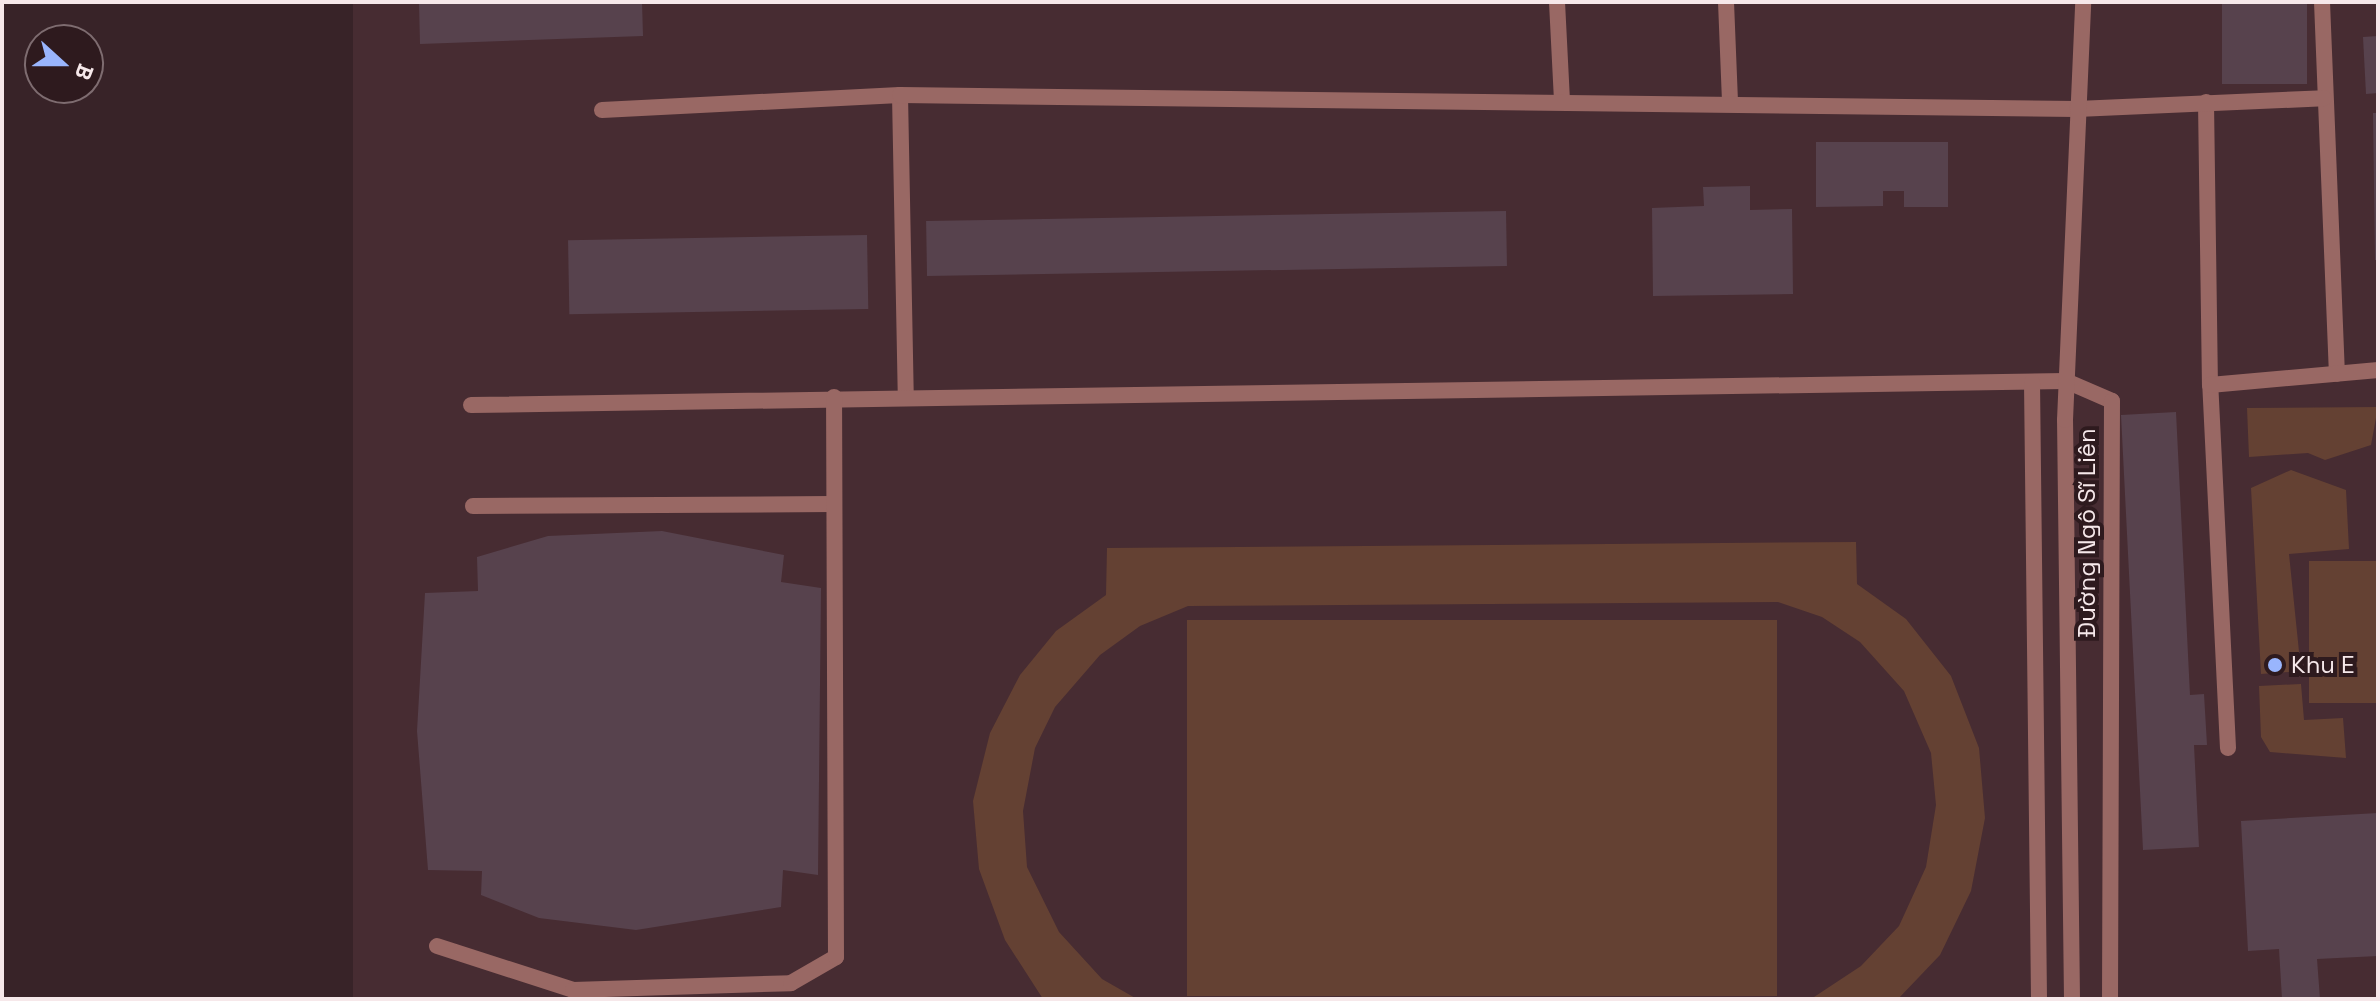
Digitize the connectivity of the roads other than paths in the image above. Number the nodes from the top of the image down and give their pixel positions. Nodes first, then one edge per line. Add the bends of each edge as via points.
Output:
1 (1557, 2) edge
2 (1726, 2) edge
3 (2083, 2) edge
4 (2322, 2) edge
5 (900, 95) junction
6 (2324, 98) junction
7 (1562, 100) junction
8 (1730, 102) junction
9 (2206, 102) junction
10 (2077, 109) junction
11 (602, 110) dead end
12 (2378, 370) edge
13 (2337, 374) junction
14 (2066, 381) junction
15 (2032, 382) junction
16 (2210, 385) junction
17 (906, 396) junction
18 (834, 397) junction
19 (471, 405) dead end
20 (833, 504) junction
21 (473, 506) dead end
22 (2228, 748) dead end
23 (437, 946) dead end
24 (2039, 999) edge
25 (2072, 999) edge
26 (2110, 999) edge

1 - 7 street
2 - 8 street
3 - 10 street
4 - 6 street
5 - 7 street
5 - 11 street
5 - 17 street
6 - 9 street
6 - 13 street
7 - 8 street
8 - 10 street
9 - 10 street
9 - 16 street
10 - 14 street
12 - 13 street
13 - 16 street
14 - 15 street
14 - 25 street, Đường Ngô Sĩ Liên
14 - 26 street, Đường Ngô Sĩ Liên via 2112,401
15 - 17 street
15 - 24 street
16 - 22 street
17 - 18 street
18 - 19 street
18 - 20 street
20 - 21 street
20 - 23 street via 836,957 791,983 573,990

